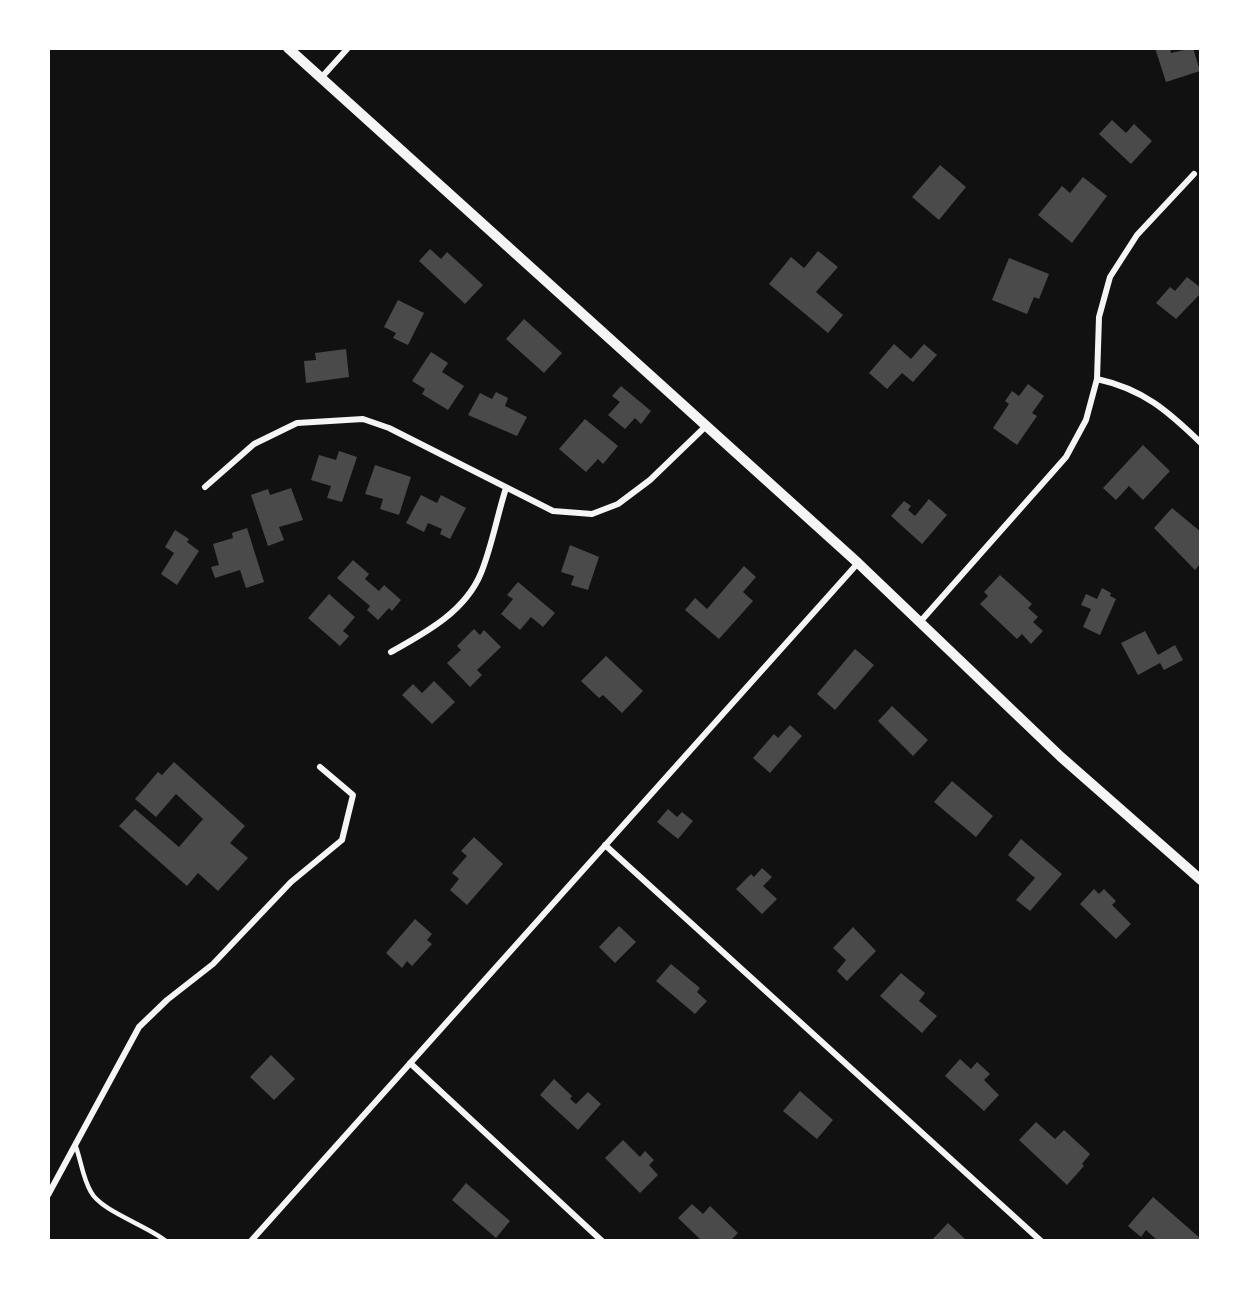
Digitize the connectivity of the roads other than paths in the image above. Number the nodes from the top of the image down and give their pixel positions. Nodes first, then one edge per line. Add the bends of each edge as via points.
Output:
1 (288, 48) edge
2 (348, 48) edge
3 (321, 78) junction
4 (1194, 174) dead end
5 (1097, 379) junction
6 (706, 426) junction
7 (1201, 442) edge
8 (205, 487) dead end
9 (506, 488) junction
10 (858, 563) junction
11 (920, 622) junction
12 (391, 652) dead end
13 (320, 767) dead end
14 (605, 845) junction
15 (1201, 880) edge
16 (410, 1063) junction
17 (76, 1147) junction
18 (48, 1195) edge
19 (166, 1241) edge
20 (251, 1241) edge
21 (602, 1241) edge
22 (1041, 1241) edge

1 - 3 street
2 - 3 street
3 - 6 street
4 - 5 street via 1137,235 1110,277 1099,317
5 - 7 street via 1124,385 1165,408
5 - 11 street via 1086,420 1066,457
6 - 9 street via 650,480 618,504 592,514 553,511
6 - 10 street
8 - 9 street via 254,444 297,423 363,419 389,428
9 - 12 street via 475,583 458,607 430,631
10 - 11 street
10 - 14 street
11 - 15 street via 1061,757
13 - 17 street via 354,795 342,840 291,882 213,964 139,1027
14 - 16 street
14 - 22 street
16 - 20 street
16 - 21 street
17 - 18 street
17 - 19 lane via 89,1190 98,1202

